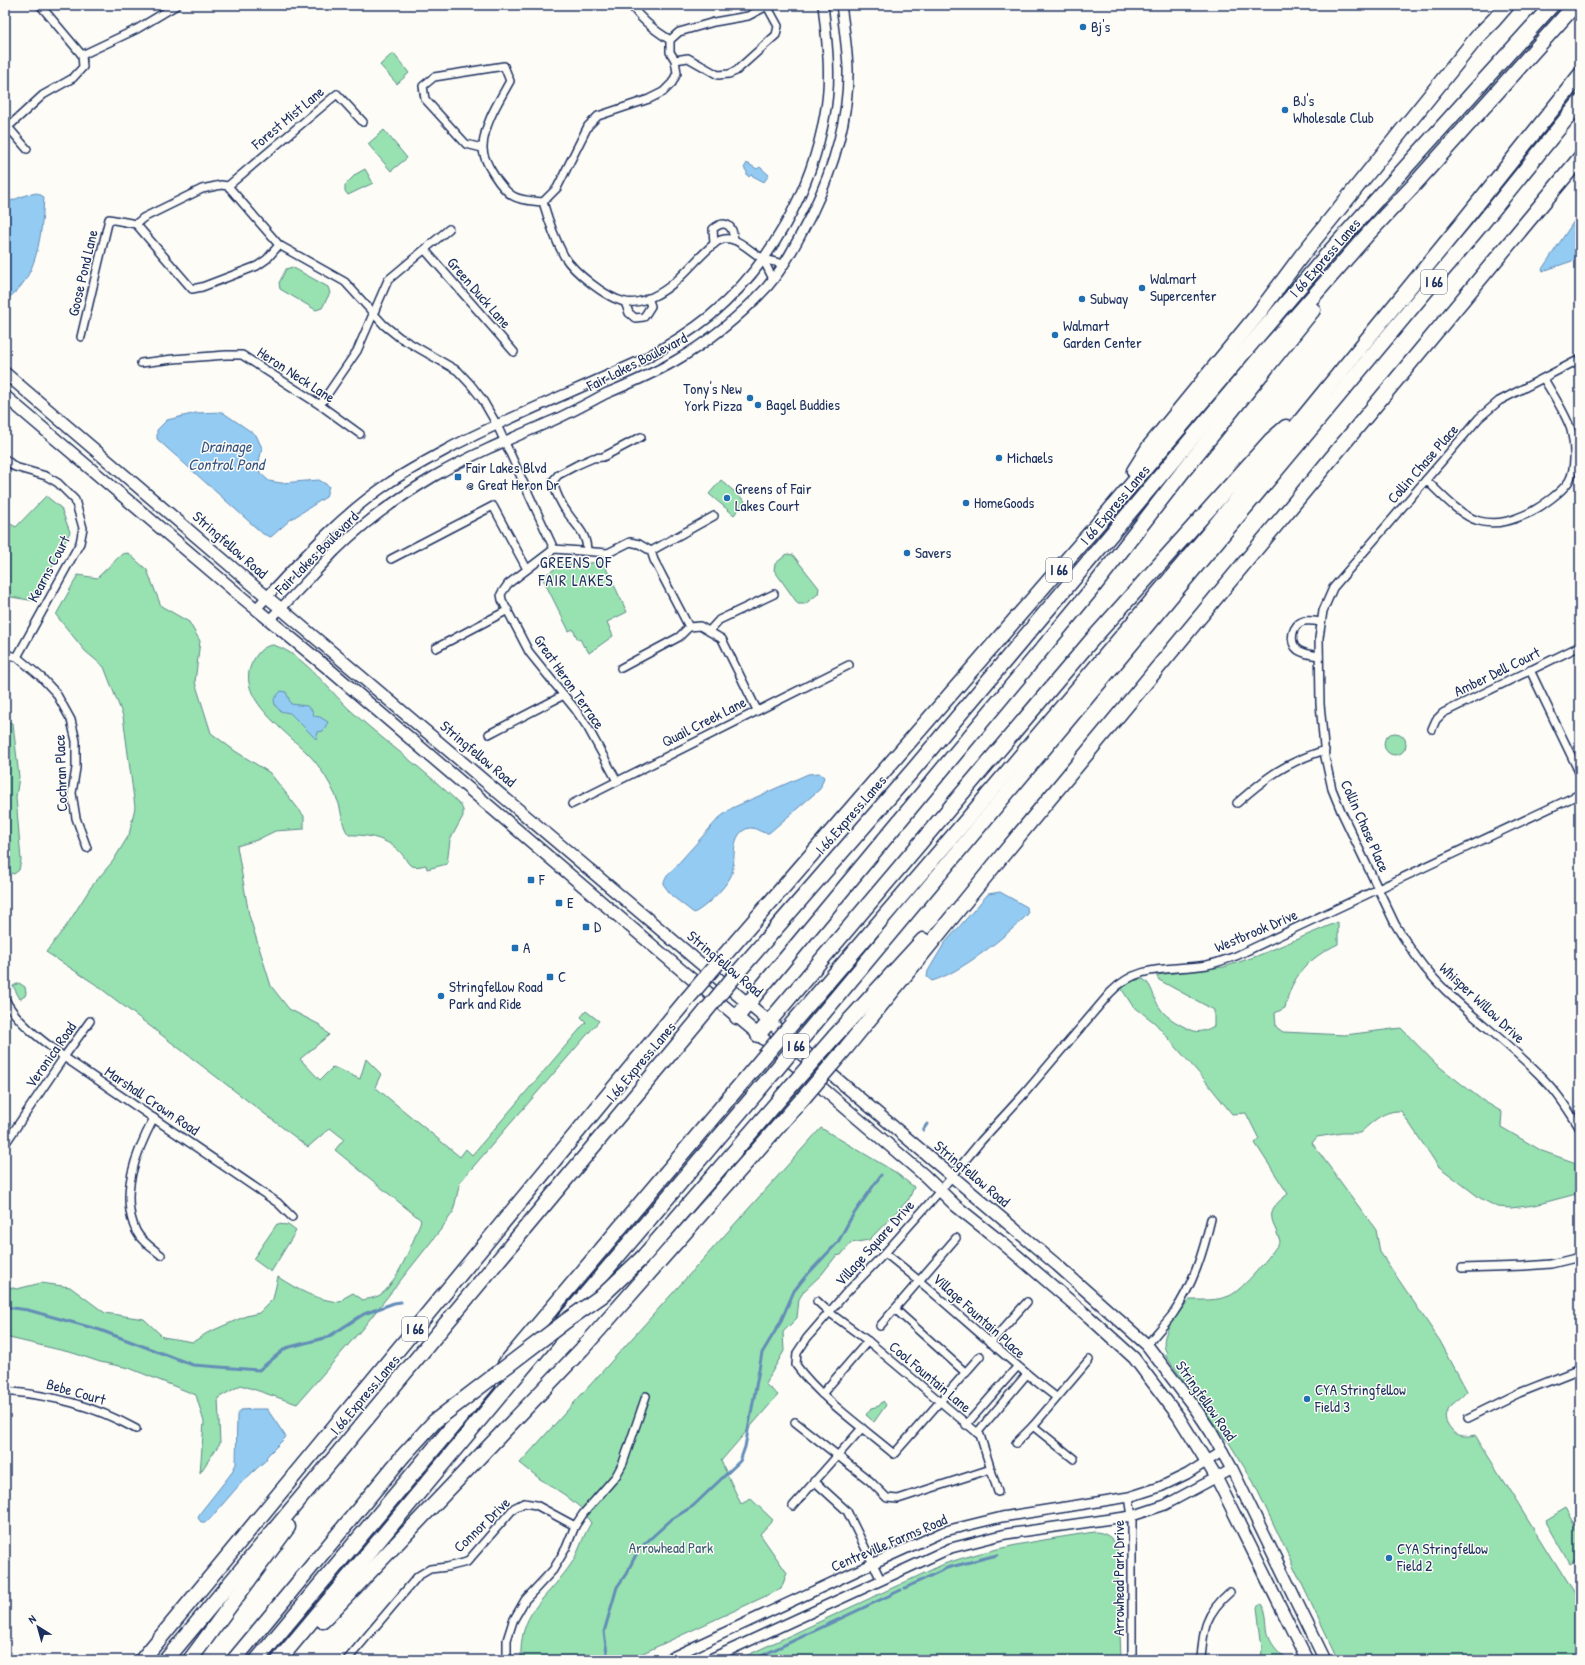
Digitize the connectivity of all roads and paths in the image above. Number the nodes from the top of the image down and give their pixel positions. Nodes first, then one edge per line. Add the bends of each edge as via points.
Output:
1 (40, 5) edge
2 (177, 5) edge
3 (630, 5) edge
4 (768, 5) edge
5 (823, 5) edge
6 (841, 5) edge
7 (1496, 5) edge
8 (1507, 5) edge
9 (1552, 5) edge
10 (1575, 5) edge
11 (1479, 34) junction
12 (670, 40) junction
13 (82, 56) junction
14 (675, 60) junction
15 (1580, 74) edge
16 (1580, 102) edge
17 (363, 122) dead end
18 (7, 126) edge
19 (482, 148) junction
20 (27, 149) dead end
21 (1580, 158) edge
22 (228, 186) junction
23 (543, 202) junction
24 (136, 224) junction
25 (449, 229) dead end
26 (1367, 235) junction
27 (734, 240) junction
28 (278, 244) junction
29 (714, 244) junction
30 (425, 250) junction
31 (763, 259) junction
32 (784, 264) junction
33 (773, 279) junction
34 (648, 298) junction
35 (625, 302) junction
36 (373, 313) junction
37 (81, 337) dead end
38 (514, 352) dead end
39 (1580, 359) edge
40 (141, 363) dead end
41 (5, 373) edge
42 (1544, 379) junction
43 (5, 396) edge
44 (1313, 403) junction
45 (320, 405) junction
46 (497, 424) junction
47 (360, 434) dead end
48 (641, 437) dead end
49 (505, 441) junction
50 (5, 459) edge
51 (1426, 480) junction
52 (714, 516) dead end
53 (1104, 517) junction
54 (554, 549) junction
55 (588, 550) junction
56 (651, 551) junction
57 (390, 559) dead end
58 (527, 569) junction
59 (774, 594) dead end
60 (267, 596) junction
61 (281, 608) junction
62 (256, 609) junction
63 (508, 610) junction
64 (269, 620) junction
65 (1320, 622) junction
66 (690, 627) junction
67 (710, 631) junction
68 (1580, 646) edge
69 (436, 648) dead end
70 (5, 654) edge
71 (1319, 656) junction
72 (17, 657) junction
73 (849, 665) dead end
74 (621, 668) dead end
75 (1530, 670) junction
76 (564, 695) junction
77 (758, 710) junction
78 (1432, 729) dead end
79 (489, 734) dead end
80 (1325, 750) junction
81 (1580, 774) edge
82 (617, 781) junction
83 (1580, 794) edge
84 (1237, 803) dead end
85 (572, 804) dead end
86 (87, 848) dead end
87 (1001, 857) junction
88 (1379, 888) junction
89 (5, 999) edge
90 (749, 1003) junction
91 (737, 1017) junction
92 (90, 1021) dead end
93 (770, 1021) junction
94 (758, 1035) junction
95 (64, 1057) junction
96 (154, 1118) junction
97 (1580, 1129) edge
98 (5, 1144) edge
99 (952, 1176) junction
100 (940, 1191) junction
101 (292, 1217) dead end
102 (1211, 1219) dead end
103 (956, 1238) dead end
104 (884, 1253) junction
105 (161, 1255) dead end
106 (1580, 1257) edge
107 (1462, 1268) dead end
108 (919, 1280) junction
109 (816, 1302) dead end
110 (1027, 1302) dead end
111 (895, 1309) junction
112 (830, 1313) junction
113 (880, 1326) dead end
114 (868, 1341) junction
115 (990, 1343) junction
116 (1147, 1345) junction
117 (980, 1356) dead end
118 (1090, 1360) dead end
119 (1017, 1367) junction
120 (1580, 1369) edge
121 (966, 1373) junction
122 (1027, 1374) junction
123 (5, 1391) edge
124 (822, 1394) junction
125 (646, 1396) dead end
126 (1056, 1397) junction
127 (940, 1402) junction
128 (375, 1409) junction
129 (1468, 1418) dead end
130 (795, 1422) dead end
131 (966, 1425) junction
132 (1033, 1426) junction
133 (862, 1428) junction
134 (136, 1429) dead end
135 (977, 1433) junction
136 (1016, 1443) dead end
137 (1222, 1451) junction
138 (837, 1456) junction
139 (1074, 1460) dead end
140 (1206, 1460) junction
141 (990, 1469) junction
142 (1232, 1469) junction
143 (1216, 1477) junction
144 (814, 1481) junction
145 (998, 1492) dead end
146 (1129, 1497) junction
147 (793, 1506) dead end
148 (1132, 1516) junction
149 (575, 1526) junction
150 (874, 1563) junction
151 (881, 1580) junction
152 (1230, 1592) dead end
153 (142, 1660) edge
154 (166, 1660) edge
155 (190, 1660) edge
156 (234, 1660) edge
157 (257, 1660) edge
158 (279, 1660) edge
159 (285, 1660) edge
160 (347, 1660) edge
161 (508, 1660) edge
162 (666, 1660) edge
163 (708, 1660) edge
164 (1132, 1660) edge
165 (1201, 1660) edge
166 (1307, 1660) edge
167 (1324, 1660) edge

1 - 13 street
2 - 13 street
3 - 12 street via 651,28
4 - 12 street via 748,16 679,32
4 - 14 street via 778,26 776,36 736,71 718,75 688,58
5 - 31 street, Fair Lakes Boulevard via 828,47 826,114 808,176 789,217
6 - 32 street, Fair Lakes Boulevard via 848,70 843,117 823,190
7 - 11 highway
8 - 11 highway
9 - 53 highway, I 66 via 1325,257
10 - 26 highway, I 66 Express Lanes
11 - 53 highway via 1302,255 1258,314 1149,447
12 - 14 street via 670,52
13 - 18 street via 83,67 72,78 43,95
14 - 23 street via 676,73 672,83 662,92 598,116 588,126 557,188
15 - 44 highway via 1467,217
16 - 158 highway, I 66, bridge via 1470,238 816,1022
17 - 22 street, Forest Mist Lane via 337,94
18 - 20 street
19 - 19 street via 489,120 510,81 504,66 434,77 423,86 425,99 466,144
19 - 23 street via 489,168 513,196
21 - 87 highway
22 - 24 street via 202,189 143,218
22 - 28 street
23 - 35 street via 565,257 597,289
24 - 28 street via 192,289 257,266 267,259
24 - 37 street, Goose Pond Lane via 109,219
25 - 30 street
26 - 90 highway via 1334,286 1184,470 1091,590
26 - 128 highway, I 66 Express Lanes, bridge via 1267,349 913,770 738,972
27 - 29 street via 728,238
27 - 29 street via 731,227 725,224 718,225 713,229
27 - 31 street via 738,240
28 - 36 street via 345,282
29 - 34 street via 667,289
30 - 36 street via 388,280
30 - 38 street, Green Duck Lane
31 - 32 street
31 - 33 street
31 - 46 street, Fair Lakes Boulevard via 742,285 711,315 667,346 642,360
32 - 33 street, Fair Lakes Boulevard
33 - 49 street, Fair Lakes Boulevard via 750,304 694,350 645,377
34 - 35 street
34 - 35 street via 651,306 644,316 635,318 629,313
36 - 45 street via 357,351
36 - 46 street via 399,337 458,371 482,399
39 - 42 street, Collin Chase Place
40 - 45 street, Heron Neck Lane via 242,355
41 - 60 main road, Stringfellow Road
42 - 51 street, Collin Chase Place via 1490,408
42 - 51 street via 1564,414 1571,431 1573,447 1574,464 1568,481 1553,497 1542,506 1514,520 1500,524 1490,523 1477,521 1464,514
43 - 62 main road, Stringfellow Road
44 - 93 highway via 1271,440 1095,636
44 - 157 highway, bridge via 1208,534 976,810 802,1011
45 - 47 street, Heron Neck Lane
46 - 49 street
46 - 60 street, Fair Lakes Boulevard via 424,461 389,483 326,535
48 - 55 street via 603,457 577,464 558,475 553,481 554,488 586,541
49 - 54 street
49 - 61 street, Fair Lakes Boulevard via 465,460 399,498 336,550
50 - 72 street, Kearns Court via 15,467 46,476 58,483 75,500 83,528 80,543
51 - 65 street, Collin Chase Place via 1333,588
52 - 56 street
53 - 153 highway, I 66, bridge via 688,998
54 - 55 street
54 - 58 street, Great Heron Terrace
55 - 56 street via 608,553 630,542
56 - 66 street
57 - 58 street via 493,506
58 - 63 street, Great Heron Terrace via 508,584 501,594
59 - 67 street via 719,620
60 - 61 main road, Stringfellow Road
60 - 62 street, Fair Lakes Boulevard
61 - 64 street, Fair Lakes Boulevard
61 - 90 main road, Stringfellow Road
62 - 64 main road, Stringfellow Road
63 - 69 street
63 - 76 street, Great Heron Terrace via 529,652
64 - 91 main road, Stringfellow Road
65 - 71 street, Collin Chase Place
65 - 71 street via 1300,623 1292,635 1296,648 1304,653
66 - 67 street via 700,626
66 - 74 street via 680,637
67 - 77 street via 722,639
68 - 75 street, Amber Dell Court
70 - 72 street, Cochran Place
71 - 80 street, Collin Chase Place via 1320,704
72 - 86 street, Cochran Place via 56,693 71,720 76,741 76,768 72,793 76,818
73 - 77 street, Quail Creek Lane
75 - 78 street, Amber Dell Court via 1443,713
75 - 81 street
76 - 79 street
76 - 82 street, Great Heron Terrace via 588,728
77 - 82 street, Quail Creek Lane
80 - 84 street via 1283,767 1258,784
80 - 88 street, Collin Chase Place via 1332,789
82 - 85 street, Quail Creek Lane
83 - 88 street, Westbrook Drive
87 - 156 highway, bridge via 880,985 642,1258 603,1295 436,1421 402,1457
87 - 159 highway, bridge via 846,1048 582,1350
88 - 97 street, Whisper Willow Drive via 1405,942 1424,968 1460,1004 1535,1070 1564,1104
88 - 99 street, Westbrook Drive via 1222,961 1140,972 1120,983
89 - 95 street, Marshall Crown Road via 21,1021
90 - 91 highway
90 - 93 main road, Stringfellow Road
91 - 94 main road, Stringfellow Road
92 - 95 street, Veronica Road
93 - 94 highway
93 - 99 main road, Stringfellow Road
94 - 100 main road, Stringfellow Road
95 - 96 street, Marshall Crown Road
95 - 98 street, Veronica Road
96 - 101 street, Marshall Crown Road via 278,1203
96 - 105 street via 135,1159 130,1187 130,1209 136,1232
99 - 100 street, Westbrook Drive
99 - 116 main road, Stringfellow Road
100 - 104 street, Village Square Drive
100 - 140 main road, Stringfellow Road via 1134,1358 1178,1416
102 - 116 street via 1203,1254 1190,1285 1173,1314
103 - 108 street
104 - 108 street, Village Fountain Place
104 - 112 street, Village Square Drive
106 - 107 street via 1551,1264
108 - 111 street
108 - 115 street, Village Fountain Place
109 - 112 street, Cool Fountain Lane
110 - 115 street
111 - 113 street
111 - 121 street
112 - 114 street, Cool Fountain Lane
112 - 124 street, Village Square Drive via 797,1353 796,1365 803,1376
114 - 124 street
114 - 127 street, Cool Fountain Lane
115 - 119 street, Village Fountain Place
116 - 137 main road, Stringfellow Road via 1197,1411
117 - 121 street
118 - 126 street
119 - 122 street, Village Fountain Place
119 - 131 street
120 - 129 street via 1519,1393
121 - 127 street
122 - 126 street, Village Fountain Place
122 - 135 street
123 - 134 street, Bebe Court via 38,1394 72,1402 112,1416
124 - 133 street, Village Square Drive
125 - 149 street via 616,1476
126 - 132 street
127 - 131 street, Cool Fountain Lane
127 - 133 street, Village Square Drive via 894,1454
128 - 154 highway, I 66 Express Lanes
128 - 155 highway
130 - 138 street
131 - 135 street, Cool Fountain Lane
132 - 136 street
132 - 139 street
133 - 138 street
135 - 141 street, Cool Fountain Lane via 980,1435
137 - 140 street, Centreville Farms Road
137 - 142 main road, Stringfellow Road
138 - 141 street via 870,1480 887,1498 898,1500
138 - 144 street
140 - 143 main road, Stringfellow Road
140 - 146 street, Centreville Farms Road via 1187,1474 1160,1487
141 - 145 street, Cool Fountain Lane
142 - 143 street, Centreville Farms Road
142 - 167 main road, Stringfellow Road
143 - 148 street, Centreville Farms Road via 1165,1505
143 - 166 main road, Stringfellow Road
144 - 147 street
144 - 150 street via 846,1511
146 - 148 street, Arrowhead Park Drive
146 - 150 street, Centreville Farms Road via 1002,1517 946,1532
148 - 151 street, Centreville Farms Road via 1006,1534 951,1548
148 - 164 street, Arrowhead Park Drive
149 - 160 street, Connor Drive via 536,1505 524,1503 514,1508 467,1562 430,1569 418,1576
149 - 161 street via 553,1570 525,1600 513,1621 507,1640
150 - 151 street
150 - 162 street, Centreville Farms Road
151 - 163 street, Centreville Farms Road
152 - 165 street via 1216,1604 1207,1621

